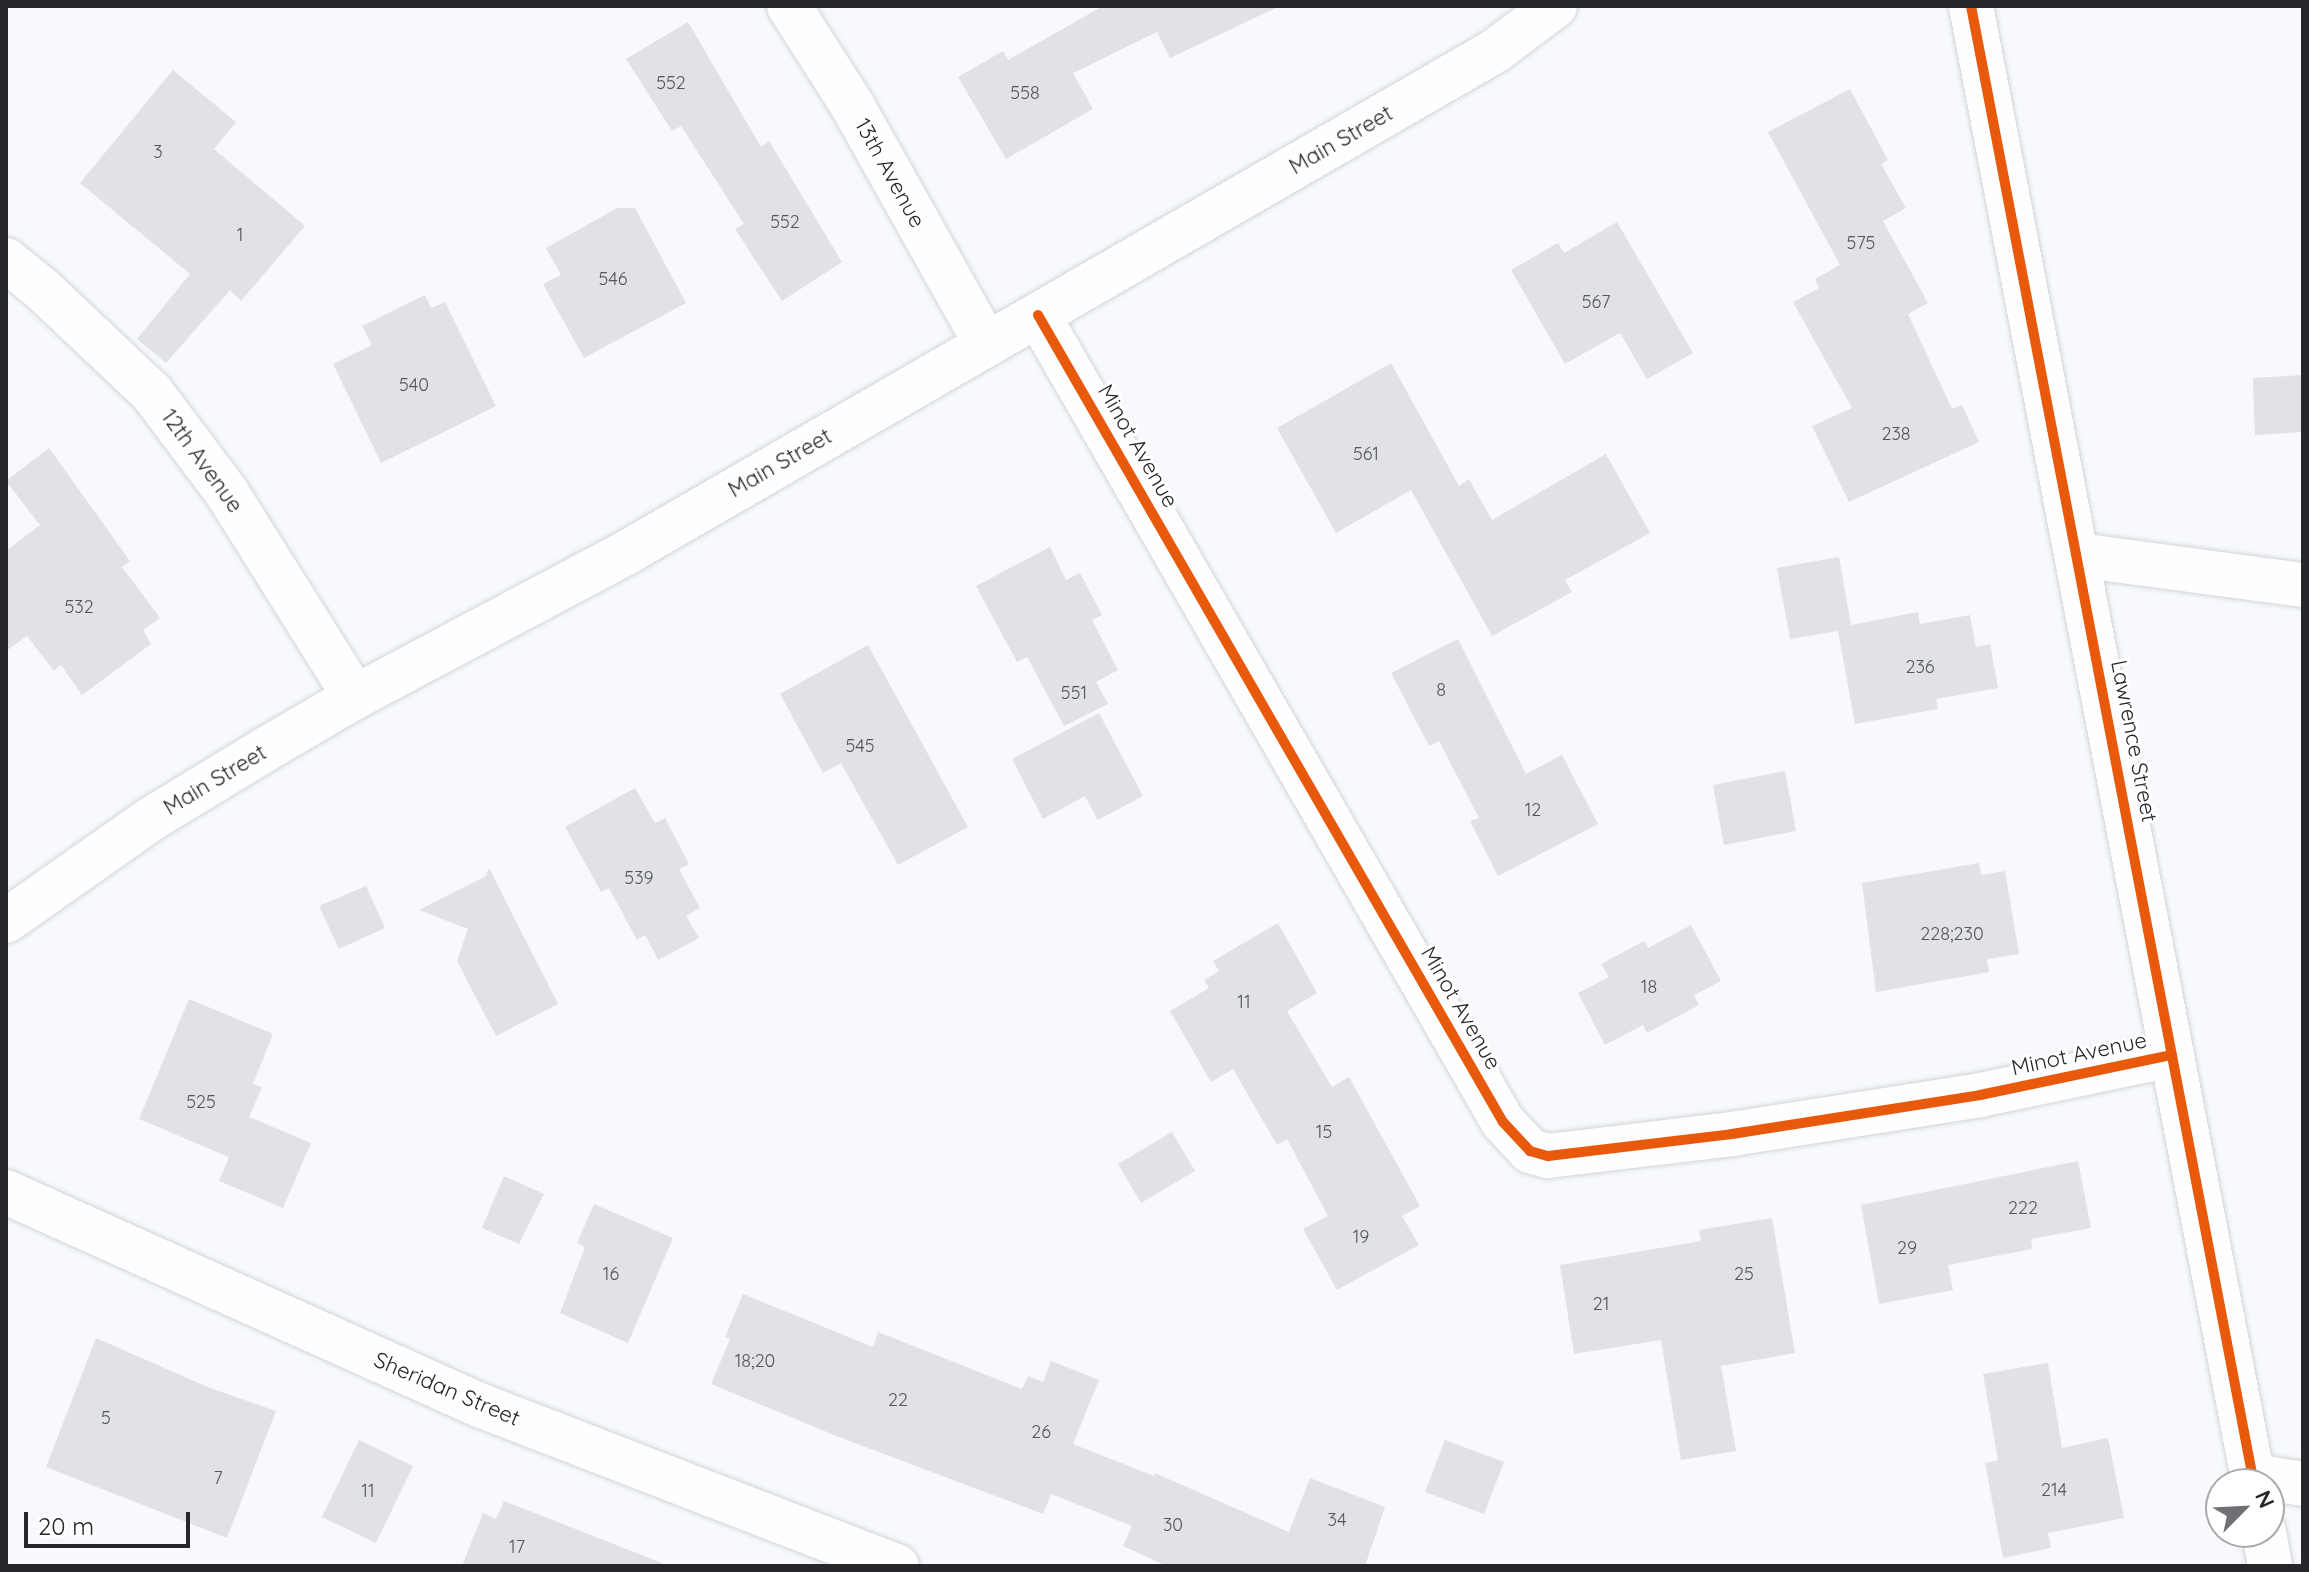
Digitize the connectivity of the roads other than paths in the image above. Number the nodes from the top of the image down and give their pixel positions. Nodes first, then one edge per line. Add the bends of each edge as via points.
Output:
1 (789, 6) edge
2 (1555, 6) edge
3 (1971, 6) edge
4 (6, 260) edge
5 (1038, 315) junction
6 (986, 344) junction
7 (2078, 555) junction
8 (2303, 585) edge
9 (355, 697) junction
10 (6, 921) edge
11 (2172, 1055) junction
12 (6, 1192) edge
13 (2252, 1468) edge
14 (897, 1566) edge

1 - 6 street, 13th Avenue via 852,105
2 - 5 street, Main Street via 1495,51
3 - 7 street, Lawrence Street
4 - 9 street, 12th Avenue via 152,393 227,493
5 - 6 street, Main Street
5 - 11 street, Minot Avenue via 1503,1122 1530,1151 1548,1156 1732,1134 1980,1095
6 - 9 street, Main Street via 631,550
7 - 8 street
7 - 11 street, Lawrence Street
9 - 10 street, Main Street via 151,819
11 - 13 street, Lawrence Street
12 - 14 street, Sheridan Street via 479,1405

